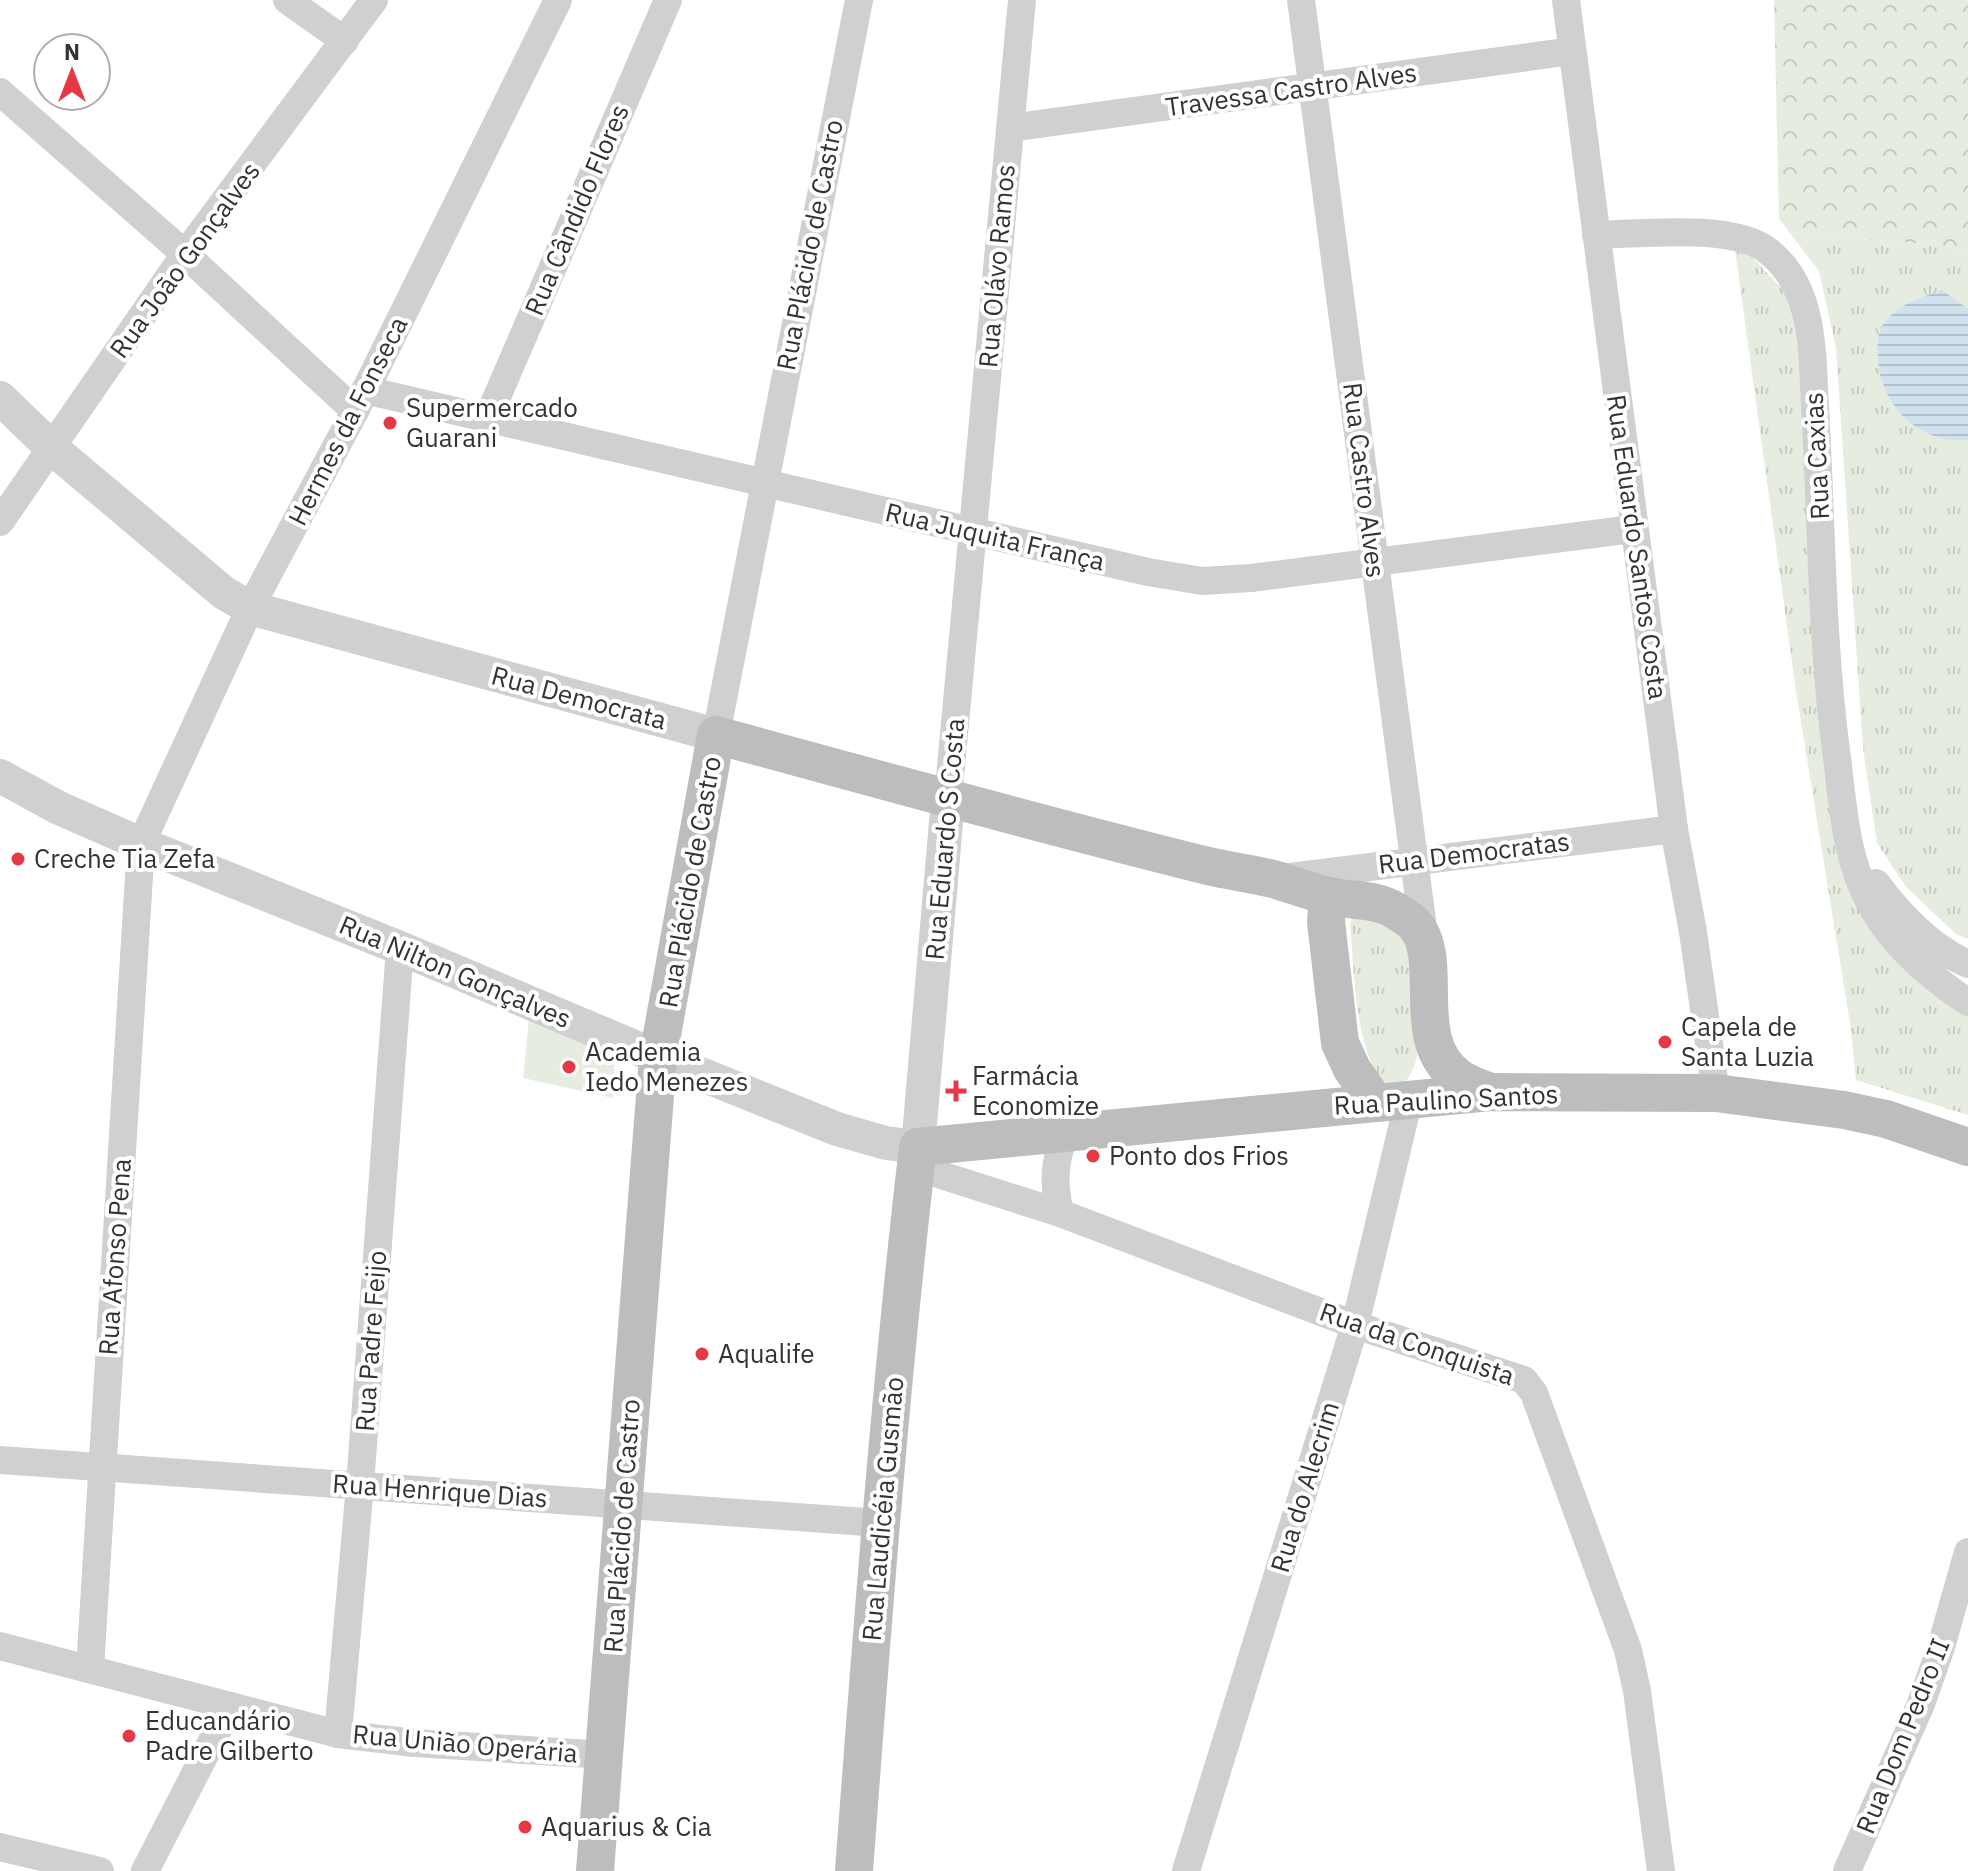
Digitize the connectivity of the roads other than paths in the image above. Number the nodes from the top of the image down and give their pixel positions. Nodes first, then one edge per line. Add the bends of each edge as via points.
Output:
1 (287, 0) edge
2 (374, 0) edge
3 (558, 0) edge
4 (668, 0) edge
5 (859, 0) edge
6 (1022, 0) edge
7 (1301, 0) edge
8 (1566, 0) edge
9 (345, 41) junction
10 (1572, 51) junction
11 (1313, 88) junction
12 (0, 92) edge
13 (1010, 128) junction
14 (1596, 235) junction
15 (185, 254) junction
16 (0, 398) edge
17 (360, 401) junction
18 (487, 420) junction
19 (53, 449) junction
20 (763, 485) junction
21 (0, 522) edge
22 (1633, 529) junction
23 (974, 532) junction
24 (1375, 563) junction
25 (250, 608) junction
26 (716, 735) junction
27 (0, 776) edge
28 (948, 799) junction
29 (1674, 829) junction
30 (141, 844) junction
31 (1849, 847) junction
32 (1416, 860) junction
33 (1273, 879) junction
34 (1328, 896) junction
35 (400, 948) junction
36 (1427, 960) junction
37 (1968, 964) edge
38 (1968, 1002) edge
39 (1428, 1009) junction
40 (658, 1057) junction
41 (1491, 1092) junction
42 (1716, 1093) junction
43 (1392, 1100) junction
44 (1065, 1133) junction
45 (1968, 1147) edge
46 (917, 1157) junction
47 (1060, 1213) junction
48 (1355, 1325) junction
49 (0, 1460) edge
50 (101, 1468) junction
51 (360, 1485) junction
52 (623, 1504) junction
53 (880, 1523) junction
54 (1968, 1552) edge
55 (0, 1646) edge
56 (90, 1669) junction
57 (230, 1706) junction
58 (338, 1734) junction
59 (605, 1755) junction
60 (0, 1847) edge
61 (100, 1871) edge
62 (145, 1871) edge
63 (595, 1871) edge
64 (854, 1871) edge
65 (1186, 1871) edge
66 (1648, 1871) edge
67 (1661, 1871) edge
68 (1847, 1871) edge

1 - 9 street
2 - 9 street, Rua João Gonçalves
3 - 17 street, Hermes da Fonseca
4 - 18 street, Rua Cândido Flores
5 - 20 street, Rua Plácido de Castro
6 - 13 street, Rua Olávo Ramos
7 - 11 street, Rua Castro Alves
8 - 10 street, Rua Eduardo Santos Costa
9 - 15 street, Rua João Gonçalves
10 - 11 street, Travessa Castro Alves
10 - 14 street, Rua Eduardo Santos Costa
11 - 13 street, Travessa Castro Alves
11 - 24 street, Rua Castro Alves
12 - 15 street, Rua Juquita França
13 - 23 street, Rua Olávo Ramos
14 - 22 street, Rua Eduardo Santos Costa
14 - 31 street, Rua Caxias via 1737,237 1768,250 1799,291 1813,375 1828,679
15 - 17 street, Rua Juquita França
15 - 19 street, Rua João Gonçalves
16 - 19 street, Rua Democrata
17 - 18 street, Rua Juquita França
17 - 25 street, Hermes da Fonseca
18 - 20 street, Rua Juquita França
19 - 21 street, Rua João Gonçalves
19 - 25 street, Rua Democrata via 224,593
20 - 23 street, Rua Juquita França
20 - 26 street, Rua Plácido de Castro
22 - 24 street, Rua Juquita França
22 - 29 street, Rua Eduardo Santos Costa
23 - 24 street, Rua Juquita França via 1202,581
23 - 28 street, Rua Eduardo S Costa
24 - 32 street, Rua Castro Alves
25 - 26 street, Rua Democrata
25 - 30 street, Hermes da Fonseca
26 - 28 main road, Rua Democrata
26 - 40 main road, Rua Plácido de Castro
27 - 30 street, Rua Nilton Gonçalves
28 - 33 main road, Rua Democrata
28 - 46 street, Rua Eduardo S Costa
29 - 32 street, Rua Democratas
29 - 42 street, Rua Eduardo Santos Costa
30 - 35 street, Rua Nilton Gonçalves
30 - 50 street, Rua Afonso Pena
31 - 37 street, Rua Caxias via 1895,908
31 - 38 street, Rua Caxias via 1879,918 1935,981
32 - 33 street, Rua Democratas
32 - 36 street, Rua Castro Alves
33 - 34 main road, Rua Democrata
34 - 36 main road, Rua Democrata via 1375,901 1393,909 1416,926
34 - 43 main road via 1326,922 1340,1043 1352,1069
35 - 40 street, Rua Nilton Gonçalves
35 - 51 street, Rua Padre Feijo
36 - 39 main road
39 - 41 main road via 1436,1049 1447,1067
39 - 43 main road
40 - 46 street, Rua Nilton Gonçalves
40 - 52 main road, Rua Plácido de Castro
41 - 42 main road, Rua Paulino Santos
41 - 43 main road, Rua Paulino Santos
42 - 45 main road, Rua Paulino Santos via 1844,1110
43 - 44 main road, Rua Paulino Santos
43 - 48 street, Rua do Alecrim
44 - 46 main road, Rua Paulino Santos
44 - 47 street via 1054,1176
46 - 47 street, Rua da Conquista
46 - 53 main road, Rua Laudicéia Gusmão
47 - 48 street, Rua da Conquista
48 - 65 street, Rua do Alecrim
48 - 67 street, Rua da Conquista via 1513,1374 1534,1393 1628,1650
49 - 50 street, Rua Henrique Dias
50 - 51 street, Rua Henrique Dias
50 - 56 street, Rua Afonso Pena
51 - 52 street, Rua Henrique Dias
51 - 58 street, Rua Padre Feijo
52 - 53 street, Rua Henrique Dias
52 - 59 main road, Rua Plácido de Castro
53 - 64 main road, Rua Laudicéia Gusmão
54 - 68 street, Rua Dom Pedro II via 1921,1704
55 - 56 street, Rua União Operária
56 - 57 street, Rua União Operária
57 - 58 street, Rua União Operária
57 - 62 street
58 - 59 street, Rua União Operária
59 - 63 main road, Rua Plácido de Castro
60 - 61 street
66 - 67 street

